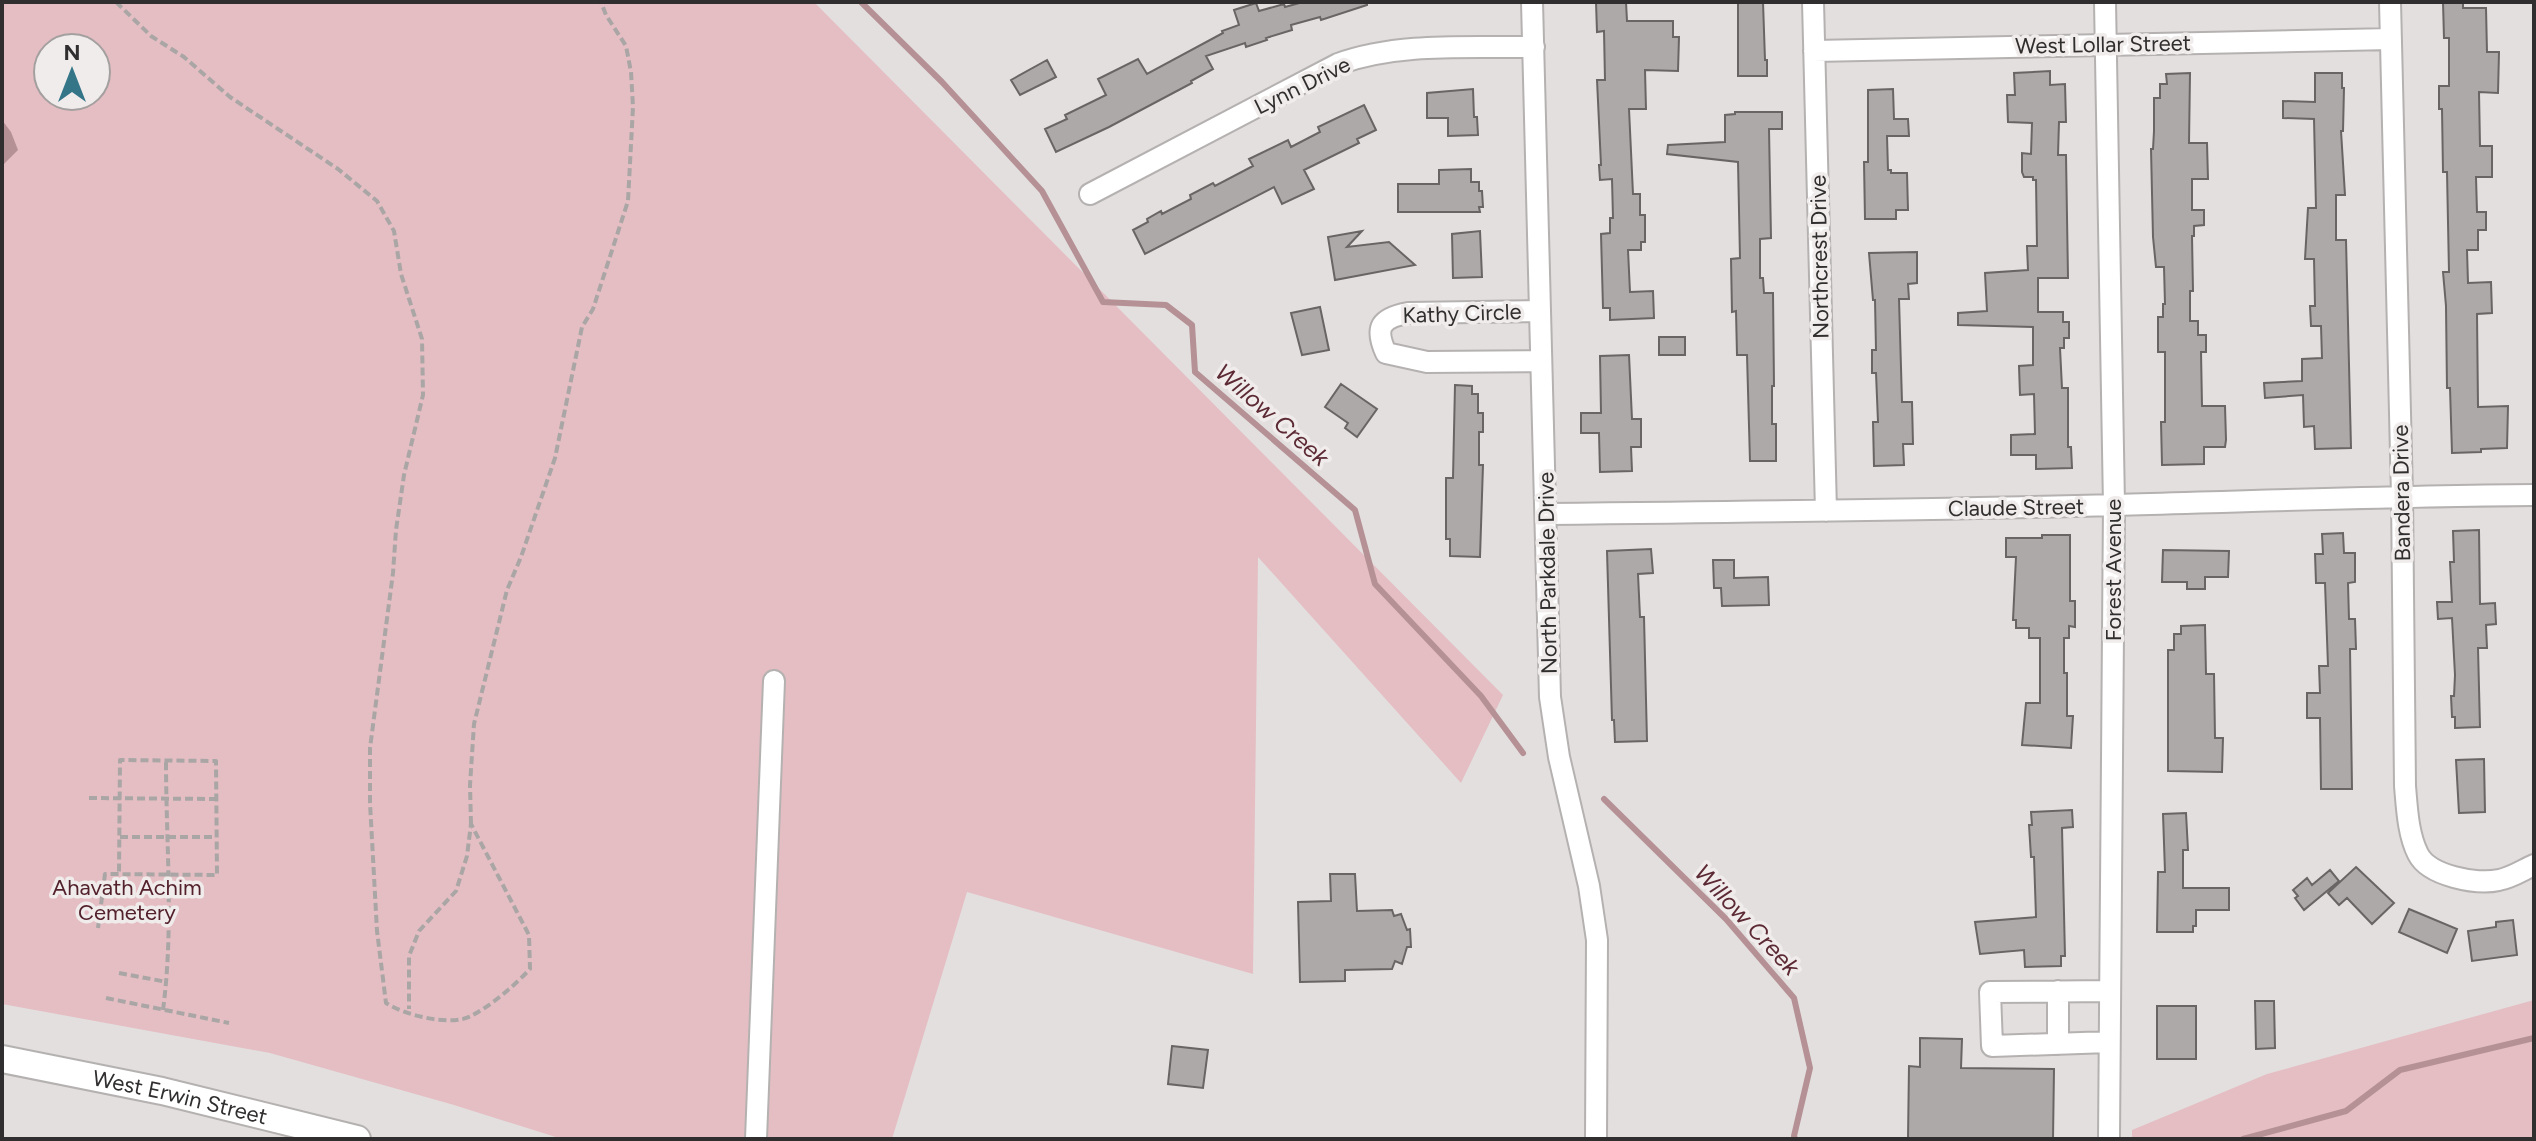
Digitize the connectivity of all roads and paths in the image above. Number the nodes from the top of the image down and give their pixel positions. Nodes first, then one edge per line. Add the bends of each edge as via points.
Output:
1 (116, 2) edge
2 (601, 2) edge
3 (1532, 2) edge
4 (1813, 2) edge
5 (2105, 2) edge
6 (2390, 2) edge
7 (2391, 39) junction
8 (2106, 44) junction
9 (1534, 47) junction
10 (1814, 51) junction
11 (1090, 194) dead end
12 (1540, 311) junction
13 (1541, 361) junction
14 (2402, 495) junction
15 (2534, 495) edge
16 (2114, 505) junction
17 (1826, 511) junction
18 (1546, 514) junction
19 (774, 681) dead end
20 (166, 761) junction
21 (89, 798) dead end
22 (120, 799) junction
23 (166, 799) junction
24 (216, 799) junction
25 (471, 824) junction
26 (120, 837) junction
27 (166, 837) junction
28 (216, 837) junction
29 (2534, 865) edge
30 (119, 874) junction
31 (167, 874) junction
32 (98, 928) dead end
33 (119, 973) dead end
34 (167, 982) junction
35 (2058, 991) junction
36 (2109, 991) junction
37 (106, 998) dead end
38 (409, 1009) dead end
39 (163, 1010) junction
40 (229, 1023) dead end
41 (2109, 1042) junction
42 (2058, 1044) junction
43 (2, 1059) edge
44 (357, 1139) edge
45 (756, 1139) edge
46 (1596, 1139) edge
47 (2109, 1139) edge

1 - 25 path via 230,97 377,201 394,231 401,274 422,339 423,395 396,530 370,748 370,803 386,1003 401,1012 469,1018 530,969 529,935
2 - 25 path via 626,46 631,72 628,201 593,309 582,327 555,458 507,590 474,724
3 - 9 street, North Parkdale Drive
4 - 10 street, Northcrest Drive
5 - 8 street, Forest Avenue
6 - 7 street, Bandera Drive
7 - 8 street, West Lollar Street
7 - 14 street, Bandera Drive
8 - 10 street, West Lollar Street
8 - 16 street, Forest Avenue
9 - 11 street, Lynn Drive via 1369,53 1338,64
9 - 12 street, North Parkdale Drive
10 - 17 street, Northcrest Drive
12 - 13 street, North Parkdale Drive
12 - 13 street, Kathy Circle via 1390,316 1380,329 1380,340 1386,353 1427,362
13 - 18 street, North Parkdale Drive
14 - 15 street, Claude Street
14 - 16 street, Claude Street
14 - 29 street, Bandera Drive via 2405,786 2419,857 2464,881 2499,880
16 - 17 street, Claude Street
16 - 36 street, Forest Avenue
17 - 18 street, Claude Street
18 - 46 street, North Parkdale Drive via 1552,709 1597,940
19 - 45 street
20 - 22 path via 120,760
20 - 23 path
20 - 24 path via 216,761
21 - 22 path
22 - 23 path
22 - 26 path
23 - 24 path
23 - 27 path
24 - 28 path
25 - 38 path via 456,891 419,931 409,956
26 - 27 path
26 - 30 path
27 - 28 path
27 - 31 path
28 - 31 path via 217,875
30 - 31 path
30 - 32 path via 105,874
31 - 34 path
33 - 34 path
34 - 39 path
35 - 36 street
35 - 42 street
35 - 42 street via 1990,992 1990,1005 1992,1046
36 - 41 street, Forest Avenue
37 - 39 path
39 - 40 path
41 - 42 street
41 - 47 street, Forest Avenue
43 - 44 main road, West Erwin Street

